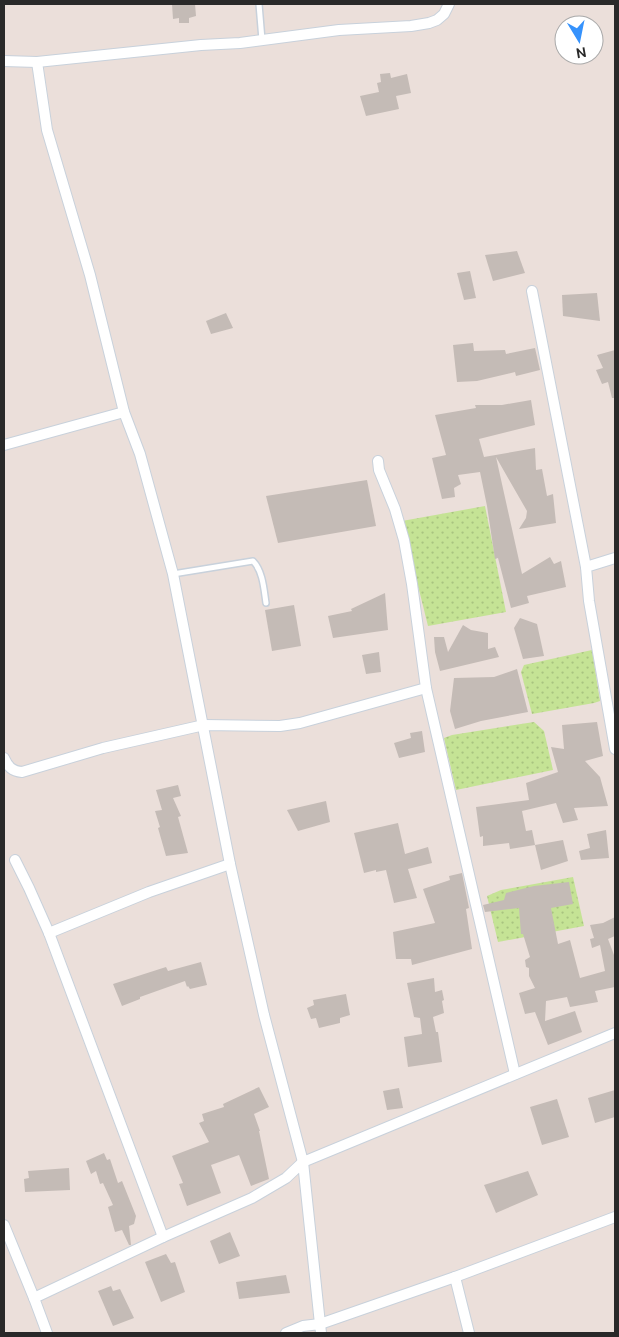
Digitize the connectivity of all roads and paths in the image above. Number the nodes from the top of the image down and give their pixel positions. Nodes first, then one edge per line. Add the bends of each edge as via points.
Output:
1 (259, 4) edge
2 (449, 4) edge
3 (262, 40) junction
4 (4, 61) edge
5 (37, 62) junction
6 (532, 291) dead end
7 (124, 412) junction
8 (4, 445) edge
9 (378, 461) dead end
10 (615, 558) edge
11 (586, 567) junction
12 (173, 574) junction
13 (266, 603) dead end
14 (426, 688) junction
15 (204, 725) junction
16 (614, 732) edge
17 (615, 749) edge
18 (4, 758) edge
19 (15, 860) dead end
20 (230, 864) junction
21 (49, 933) junction
22 (615, 1033) edge
23 (515, 1074) junction
24 (303, 1162) junction
25 (615, 1217) edge
26 (4, 1225) edge
27 (163, 1237) junction
28 (455, 1277) junction
29 (34, 1298) junction
30 (321, 1329) edge
31 (47, 1333) edge
32 (286, 1333) edge
33 (468, 1333) edge

1 - 3 lane
2 - 3 street via 444,14 430,24 338,30
3 - 5 street
4 - 5 street
5 - 7 street via 47,130 90,275
6 - 11 street
7 - 8 street
7 - 12 street via 140,454
9 - 14 street via 404,540
10 - 11 street
11 - 16 street via 589,601
12 - 13 lane via 253,562 260,574
12 - 15 street
14 - 15 street via 300,723 280,726
14 - 23 street
15 - 18 street via 103,748 22,772 14,771
15 - 20 street
16 - 17 street
19 - 21 street
20 - 21 street via 149,892
20 - 24 street via 264,1014
21 - 27 street
22 - 23 street
23 - 24 street
24 - 27 street via 286,1178 252,1198
24 - 30 street
25 - 28 street
26 - 29 street
27 - 29 street
28 - 30 street
28 - 33 street
29 - 31 street
30 - 32 street via 302,1326

